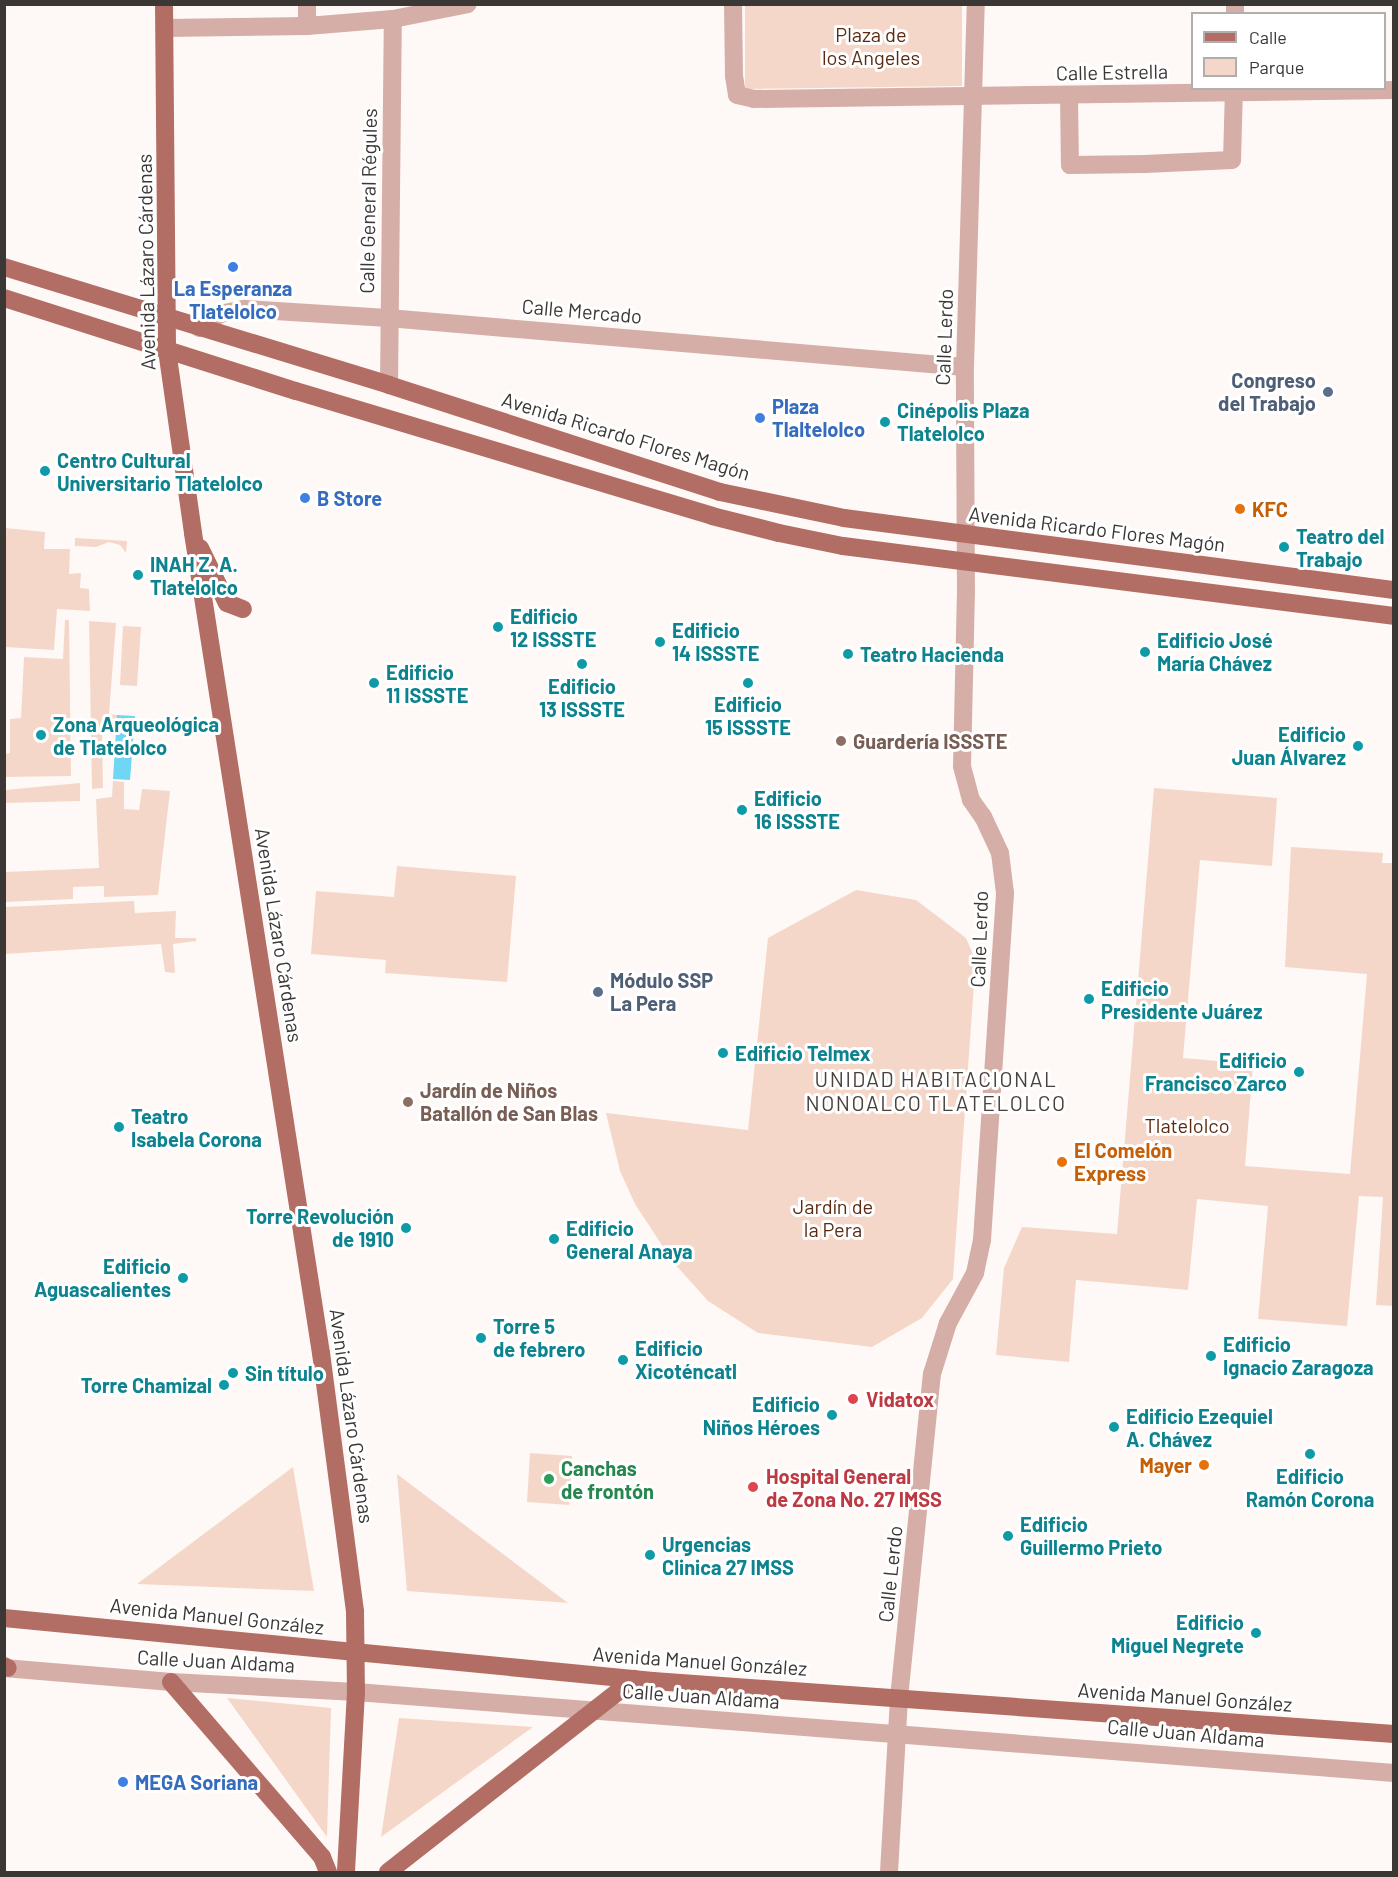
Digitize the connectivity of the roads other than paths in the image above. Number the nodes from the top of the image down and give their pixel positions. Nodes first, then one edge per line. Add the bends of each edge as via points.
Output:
1 (164, 4) edge
2 (307, 4) edge
3 (468, 4) edge
4 (733, 4) edge
5 (976, 4) edge
6 (393, 19) junction
7 (307, 26) junction
8 (165, 28) junction
9 (1394, 90) edge
10 (1234, 91) edge
11 (1069, 96) junction
12 (974, 97) junction
13 (4, 267) edge
14 (4, 298) edge
15 (167, 318) junction
16 (388, 318) junction
17 (199, 328) junction
18 (167, 350) junction
19 (966, 367) junction
20 (389, 385) junction
21 (193, 533) junction
22 (964, 536) junction
23 (964, 560) junction
24 (1394, 590) edge
25 (243, 609) dead end
26 (1394, 616) edge
27 (4, 1618) edge
28 (357, 1652) junction
29 (6, 1668) edge
30 (634, 1679) junction
31 (171, 1682) junction
32 (356, 1692) junction
33 (899, 1698) junction
34 (592, 1710) junction
35 (897, 1734) junction
36 (1394, 1734) edge
37 (1394, 1773) edge
38 (328, 1872) edge
39 (346, 1872) edge
40 (388, 1872) edge
41 (889, 1872) edge

1 - 8 main road, Avenida Lázaro Cárdenas
2 - 7 street
3 - 6 street
4 - 12 street, Calle Estrella via 737,95 754,99
5 - 12 street, Calle Lerdo
6 - 7 street
6 - 16 street, Calle General Régules
7 - 8 street
8 - 15 main road, Avenida Lázaro Cárdenas
9 - 10 street, Calle Estrella
10 - 11 street, Calle Estrella
10 - 11 street via 1232,160 1070,165
11 - 12 street, Calle Estrella
12 - 19 street, Calle Lerdo
13 - 15 main road, Avenida Ricardo Flores Magón
14 - 18 main road
15 - 17 main road, Avenida Ricardo Flores Magón
15 - 18 main road, Avenida Lázaro Cárdenas
16 - 17 street, Calle Mercado via 244,309 220,314
16 - 19 street, Calle Mercado
16 - 20 street, Calle General Régules
17 - 20 main road, Avenida Ricardo Flores Magón
18 - 21 main road, Avenida Lázaro Cárdenas
18 - 23 main road via 712,516 843,546
19 - 22 street, Calle Lerdo
20 - 22 main road, Avenida Ricardo Flores Magón via 720,492 844,518
21 - 25 main road via 227,603
21 - 28 main road, Avenida Lázaro Cárdenas via 323,1364
22 - 23 street, Calle Lerdo
22 - 24 main road, Avenida Ricardo Flores Magón
23 - 26 main road
23 - 33 street, Calle Lerdo via 962,766 970,800 1000,853 1005,893 1002,955 982,1240 975,1273 948,1323 932,1374
27 - 28 main road, Avenida Manuel González
28 - 30 main road, Avenida Manuel González
28 - 32 main road, Avenida Lázaro Cárdenas
29 - 31 street, Calle Juan Aldama
30 - 33 main road, Avenida Manuel González
30 - 34 main road
31 - 32 street, Calle Juan Aldama
31 - 38 main road via 322,1857
32 - 34 street, Calle Juan Aldama
32 - 39 main road, Avenida Lázaro Cárdenas
33 - 35 street, Calle Lerdo
33 - 36 main road, Avenida Manuel González
34 - 35 street, Calle Juan Aldama
34 - 40 main road
35 - 37 street, Calle Juan Aldama
35 - 41 street, Calle Lerdo

